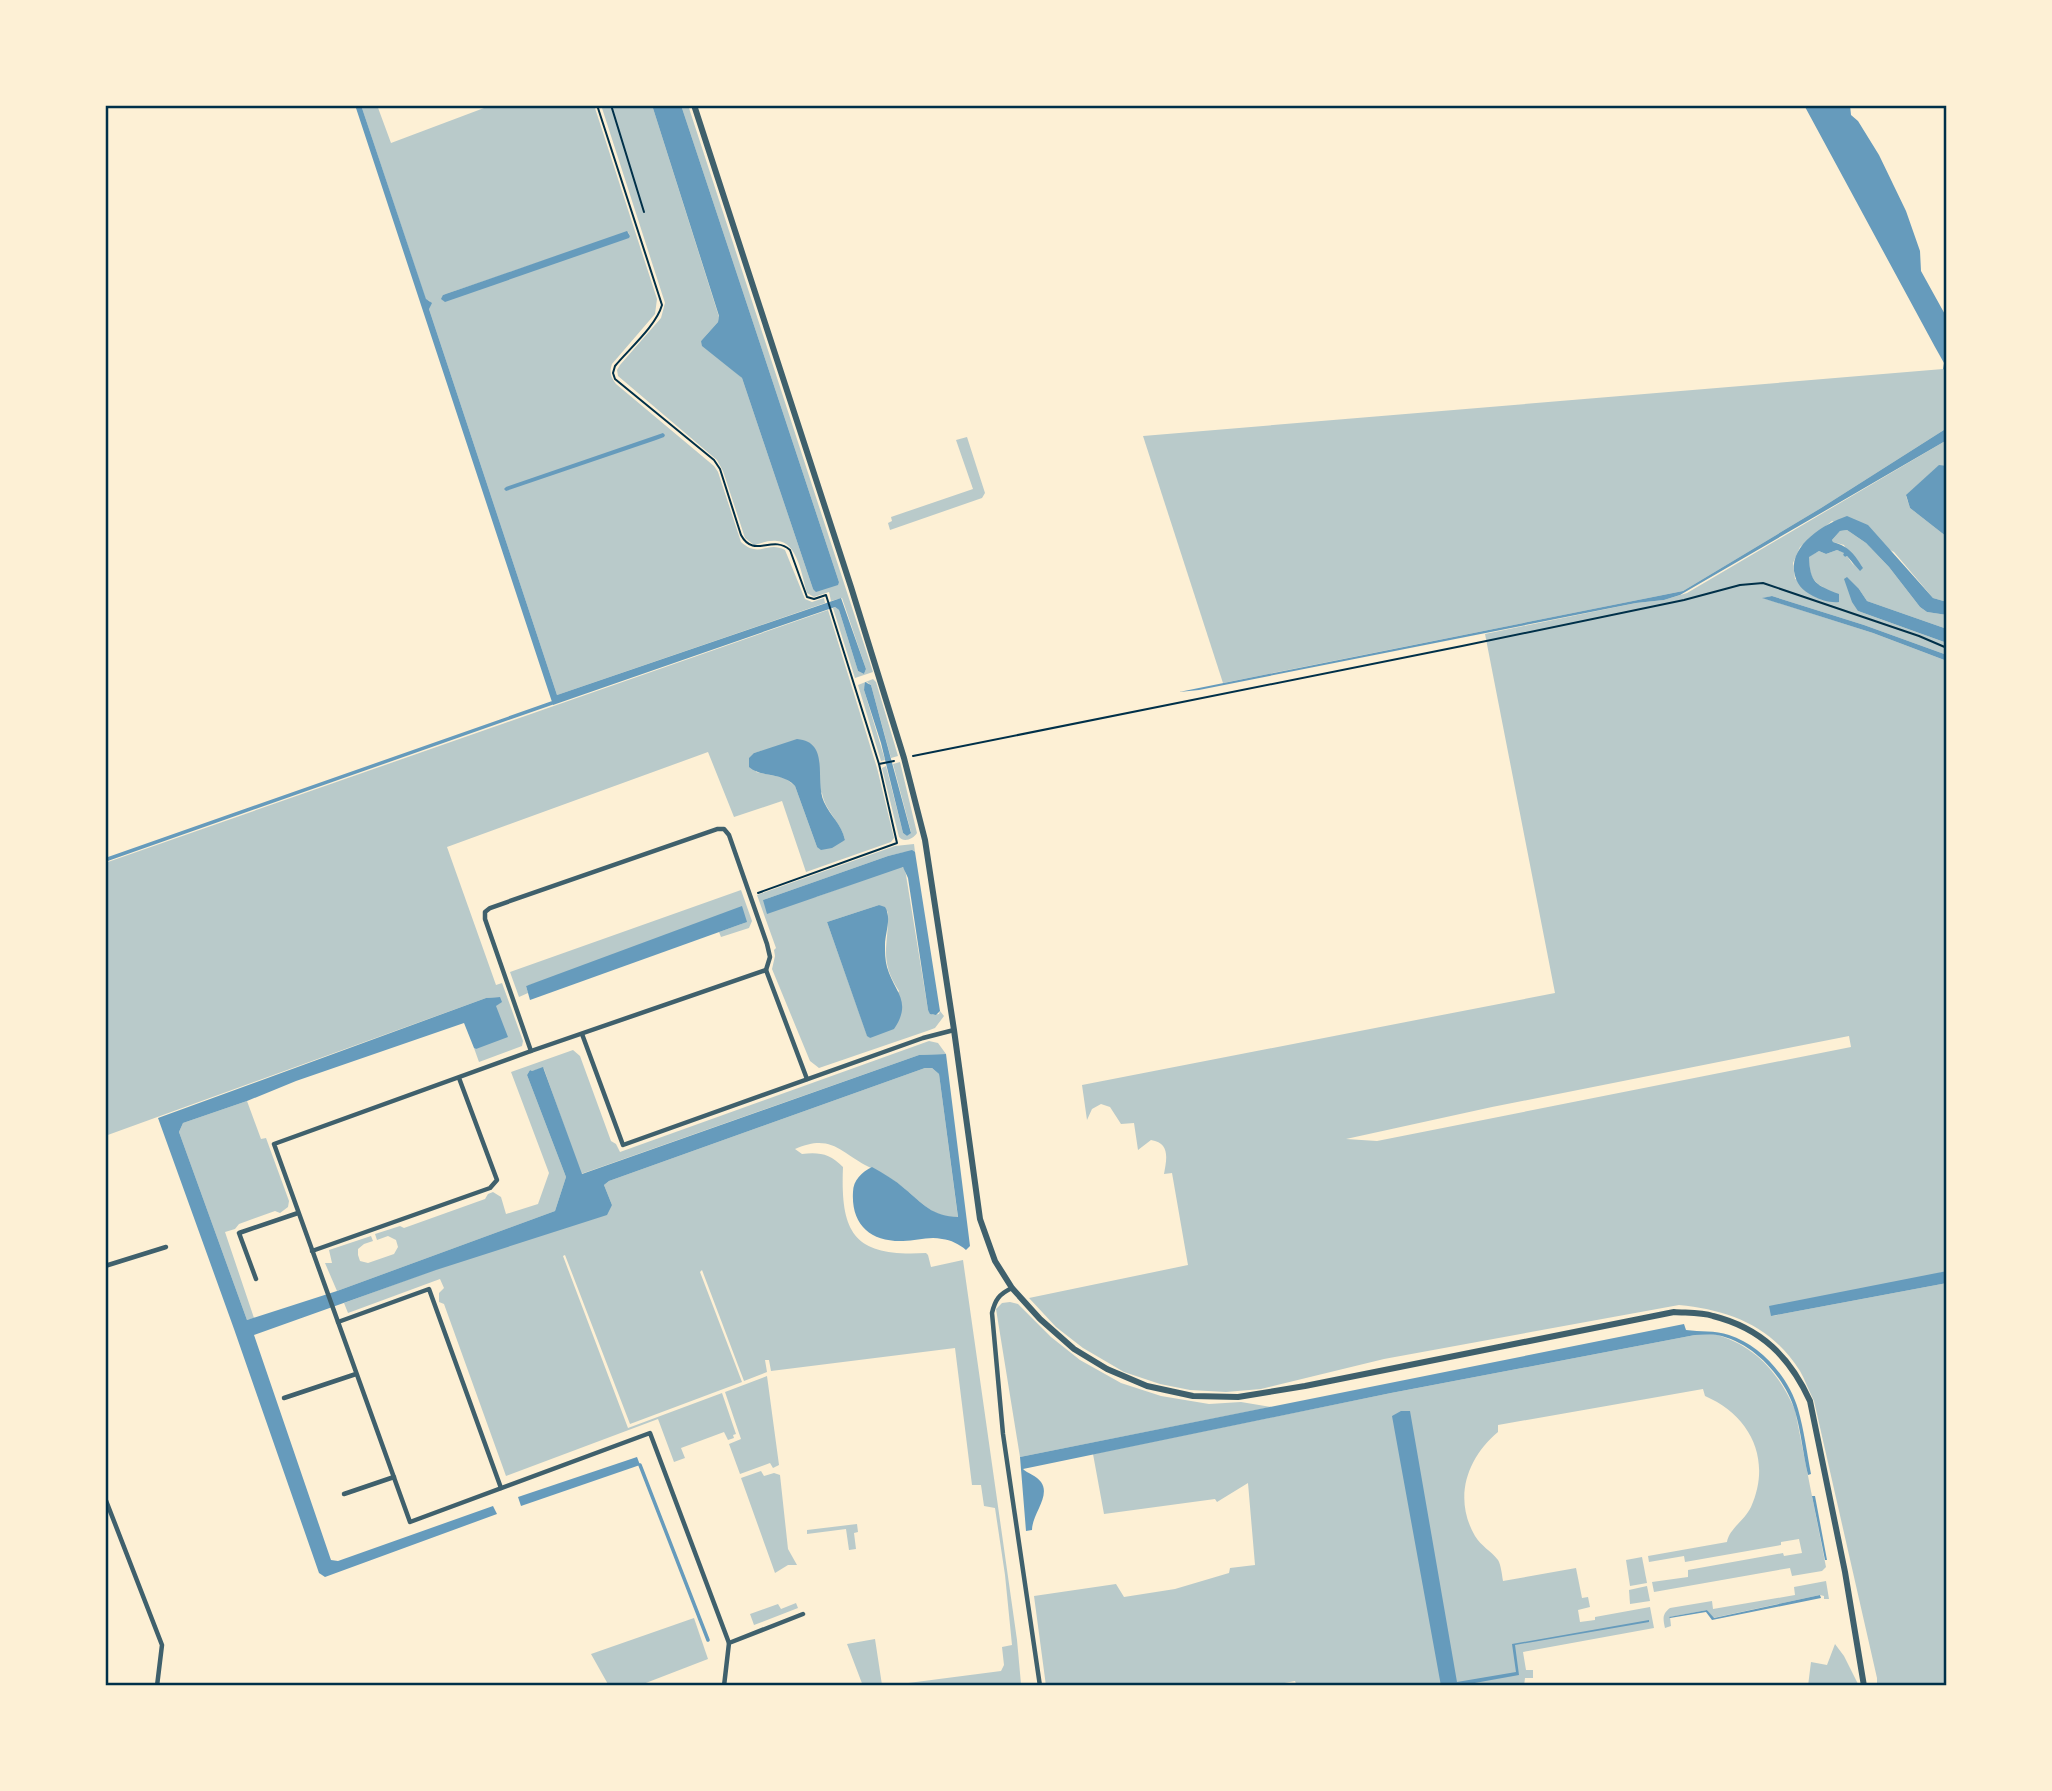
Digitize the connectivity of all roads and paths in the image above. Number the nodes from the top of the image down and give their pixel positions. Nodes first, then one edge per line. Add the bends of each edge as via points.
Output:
1 (597, 105) edge
2 (611, 105) edge
3 (694, 105) edge
4 (644, 212) dead end
5 (1947, 648) edge
6 (900, 760) junction
7 (880, 764) junction
8 (750, 895) junction
9 (766, 970) junction
10 (954, 1030) junction
11 (582, 1034) junction
12 (531, 1051) junction
13 (459, 1078) junction
14 (807, 1079) junction
15 (299, 1213) junction
16 (166, 1247) dead end
17 (312, 1251) junction
18 (105, 1266) edge
19 (256, 1279) dead end
20 (1012, 1288) junction
21 (338, 1322) junction
22 (356, 1374) junction
23 (285, 1398) dead end
24 (394, 1477) junction
25 (501, 1488) junction
26 (344, 1494) dead end
27 (105, 1499) edge
28 (803, 1614) dead end
29 (729, 1643) junction
30 (157, 1686) edge
31 (724, 1686) edge
32 (1040, 1686) edge
33 (1864, 1686) edge

1 - 7 path via 662,305 654,322 615,366 615,379 714,460 747,544 786,546 807,597 826,595
2 - 4 path
3 - 6 street via 855,600
5 - 6 path via 1763,583 1740,585
6 - 7 path
6 - 10 street via 925,840
7 - 8 path via 897,843
8 - 9 street via 770,957
8 - 12 street via 729,835 717,829 490,908 485,919
9 - 11 street
9 - 14 street
10 - 14 street
10 - 20 street via 979,1220 995,1261
11 - 12 street
11 - 14 street via 623,1145
12 - 13 street
13 - 15 street via 274,1144
13 - 17 street via 497,1180 490,1188
15 - 17 street
15 - 19 street via 239,1233
16 - 18 street
17 - 21 street
20 - 32 street via 1002,1292 992,1313 1003,1434
20 - 33 street via 1074,1349 1107,1369 1147,1386 1193,1396 1238,1397 1305,1386 1674,1312 1711,1315 1737,1324 1782,1354 1810,1401
21 - 22 street
21 - 25 street via 429,1290
22 - 23 street
22 - 24 street
24 - 25 street via 410,1522
24 - 26 street
25 - 29 street via 650,1433
27 - 30 street via 162,1645
28 - 29 street
29 - 31 street

